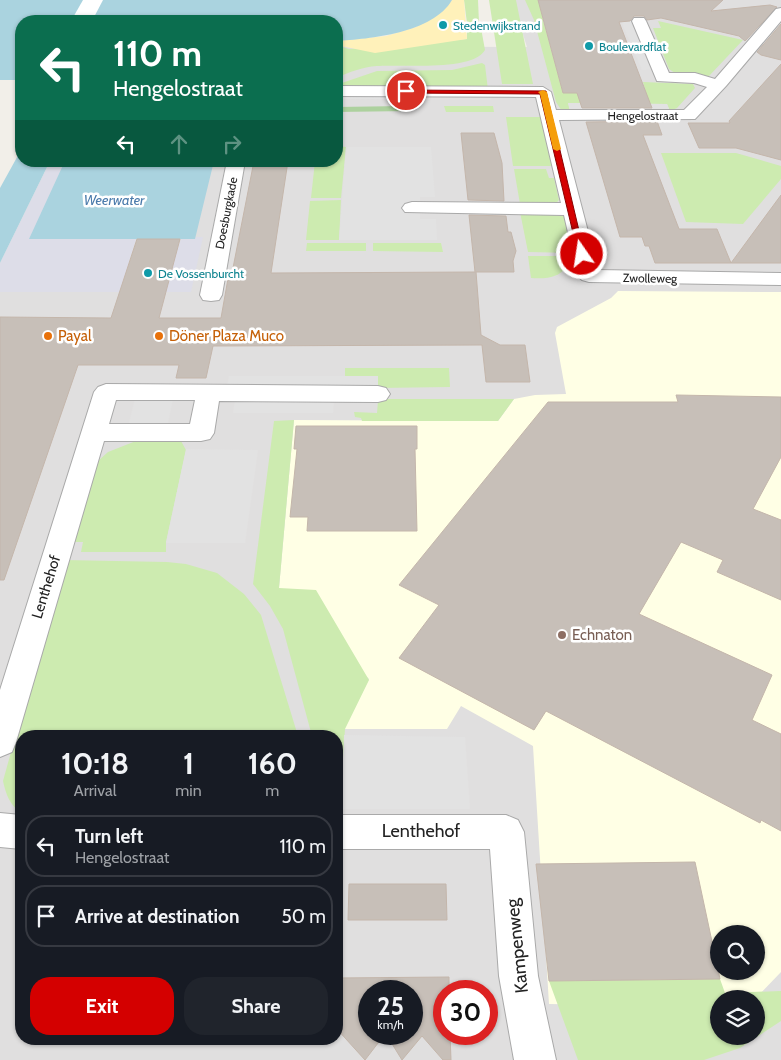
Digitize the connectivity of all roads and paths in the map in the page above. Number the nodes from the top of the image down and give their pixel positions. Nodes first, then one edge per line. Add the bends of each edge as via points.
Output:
1 (781, 12) edge
2 (639, 22) dead end
3 (718, 85) junction
4 (343, 91) edge
5 (548, 115) junction
6 (235, 167) edge
7 (412, 208) dead end
8 (571, 209) junction
9 (781, 279) edge
10 (211, 295) dead end
11 (209, 392) junction
12 (378, 394) dead end
13 (94, 432) junction
14 (0, 742) edge
15 (0, 830) edge
16 (15, 831) edge
17 (343, 832) edge
18 (506, 832) joint
19 (535, 1060) edge

1 - 3 street, Hengelostraat
2 - 3 street via 663,78 695,78
3 - 5 street, Hengelostraat via 689,115
4 - 5 street, Zwolleweg via 543,92
5 - 8 street, Zwolleweg
6 - 10 street, Doesburgkade
7 - 8 street
8 - 9 street, Zwolleweg via 589,276
11 - 12 street, Lenthehof
11 - 13 street, Lenthehof via 106,392
11 - 13 street via 201,433
13 - 14 street, Lenthehof
15 - 16 street
17 - 18 street, Lenthehof
18 - 19 street, Kampenweg via 518,971

